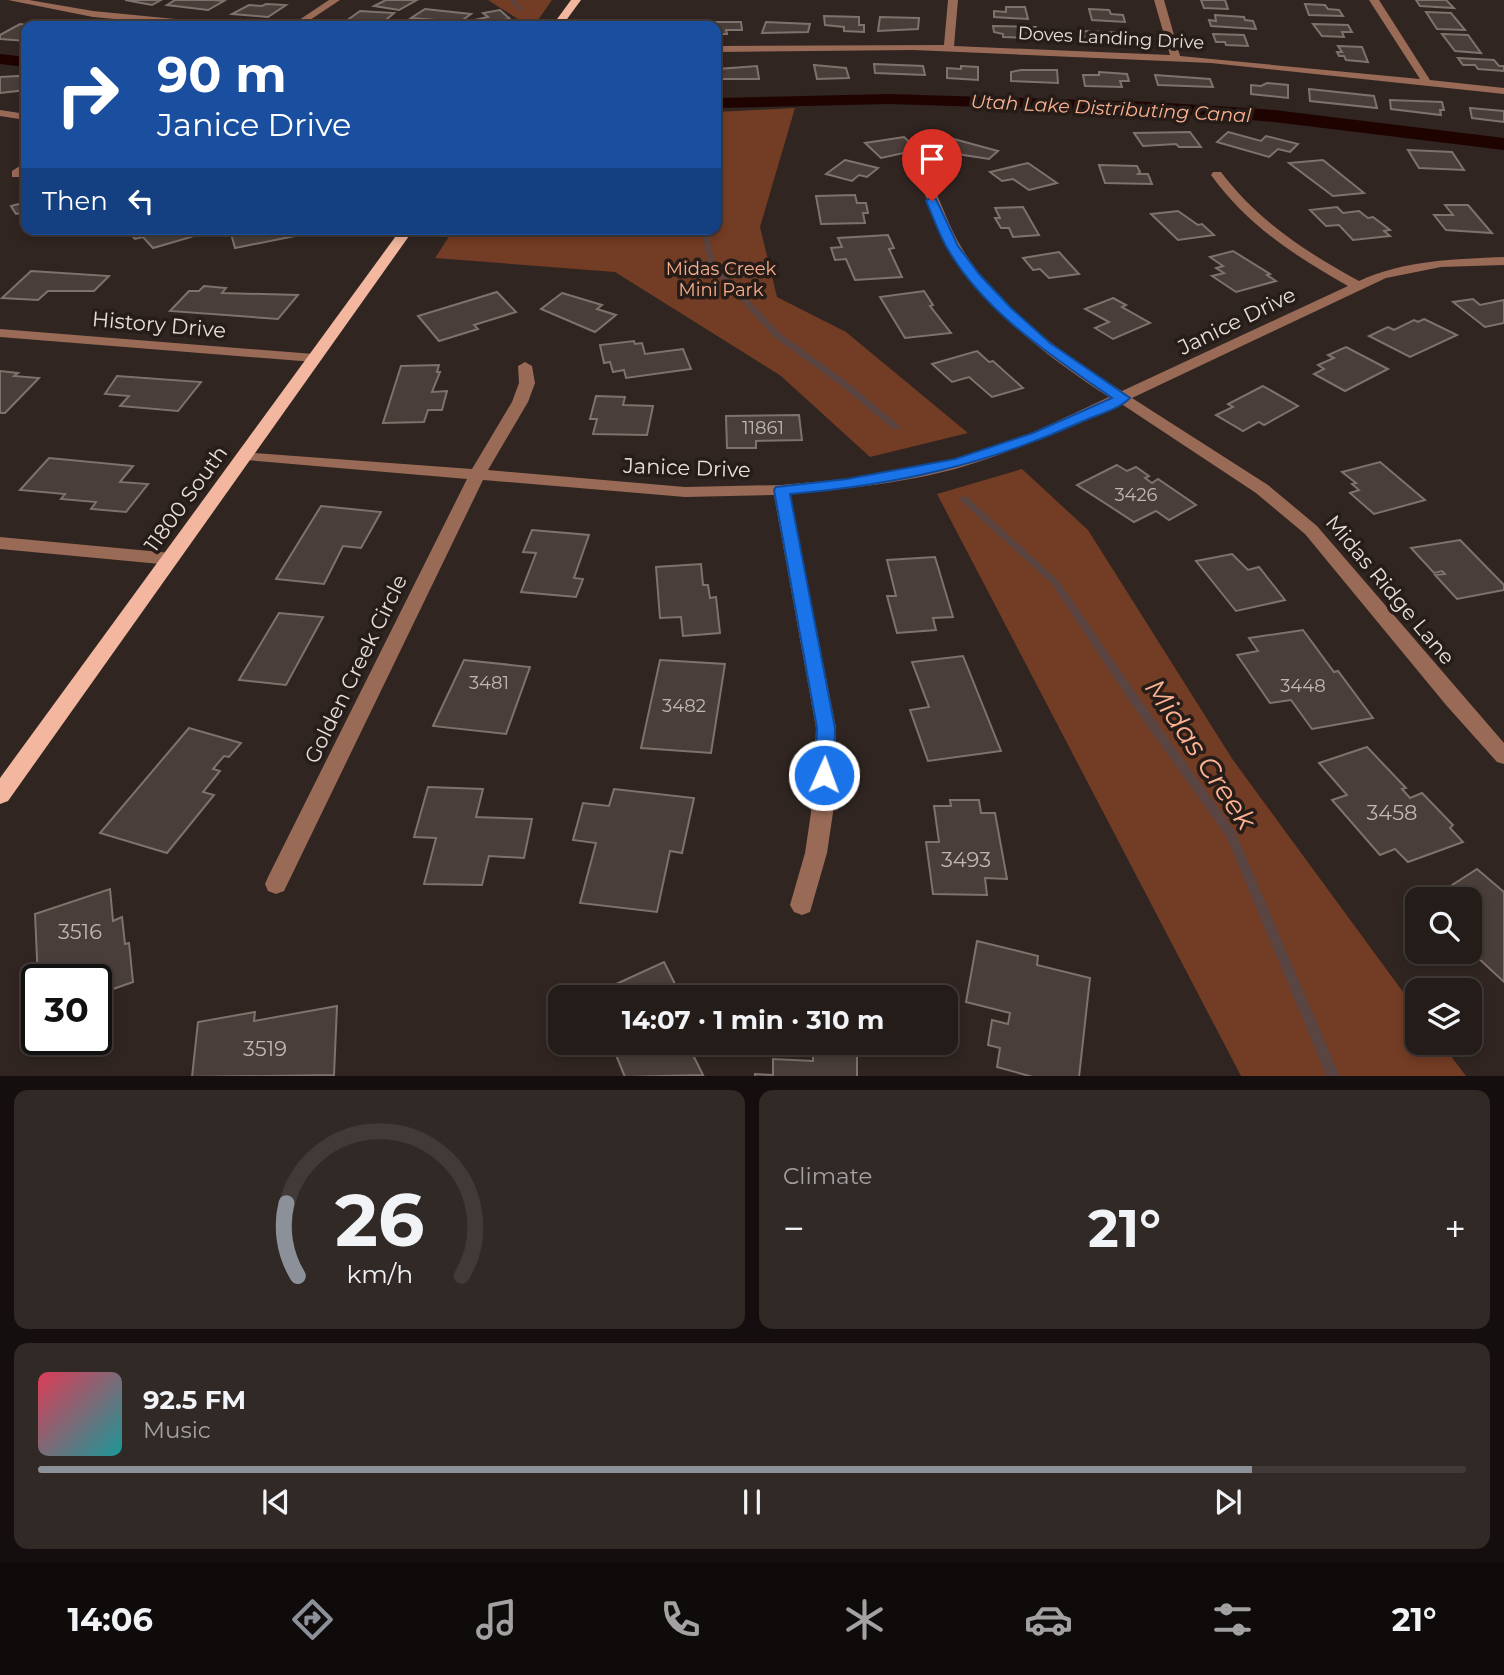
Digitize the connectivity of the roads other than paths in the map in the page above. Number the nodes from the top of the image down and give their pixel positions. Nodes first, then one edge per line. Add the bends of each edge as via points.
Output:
1 (13, 0) edge
2 (335, 0) edge
3 (576, 0) edge
4 (953, 0) edge
5 (1159, 0) edge
6 (1374, 0) edge
7 (165, 21) edge
8 (303, 21) edge
9 (561, 21) edge
10 (949, 48) junction
11 (721, 49) edge
12 (1176, 58) junction
13 (1426, 83) junction
14 (1504, 92) edge
15 (0, 113) edge
16 (21, 116) edge
17 (21, 170) edge
18 (16, 174) dead end
19 (1217, 175) dead end
20 (927, 186) dead end
21 (404, 235) edge
22 (1504, 261) edge
23 (1358, 286) junction
24 (0, 333) edge
25 (314, 358) junction
26 (525, 366) dead end
27 (1123, 398) junction
28 (246, 455) junction
29 (477, 475) junction
30 (781, 490) junction
31 (0, 543) edge
32 (171, 559) junction
33 (1504, 756) edge
34 (0, 795) edge
35 (276, 884) dead end
36 (802, 905) dead end

1 - 7 street
2 - 8 street
3 - 9 main road
4 - 10 street
5 - 12 street
6 - 13 street
10 - 11 street, Doves Landing Drive
10 - 12 street, Doves Landing Drive
12 - 13 street, Doves Landing Drive
13 - 14 street, Doves Landing Drive
15 - 16 street
17 - 18 street
19 - 23 street via 1261,225 1303,256
20 - 27 street, Midas Ridge Lane via 952,246 990,294 1045,346
21 - 25 main road, 11800 South
22 - 23 street, Janice Drive via 1441,263 1382,275
23 - 27 street, Janice Drive
24 - 25 street, History Drive
25 - 28 main road, 11800 South
26 - 29 street, Golden Creek Circle via 527,383 520,402
27 - 30 street, Janice Drive via 1038,436 958,463 847,484
27 - 33 street, Midas Ridge Lane via 1246,475 1311,530
28 - 29 street, Janice Drive
28 - 32 main road, 11800 South
29 - 30 street, Janice Drive via 685,492
29 - 35 street, Golden Creek Circle
30 - 36 street via 826,728 824,799
31 - 32 street
32 - 34 main road, 11800 South

